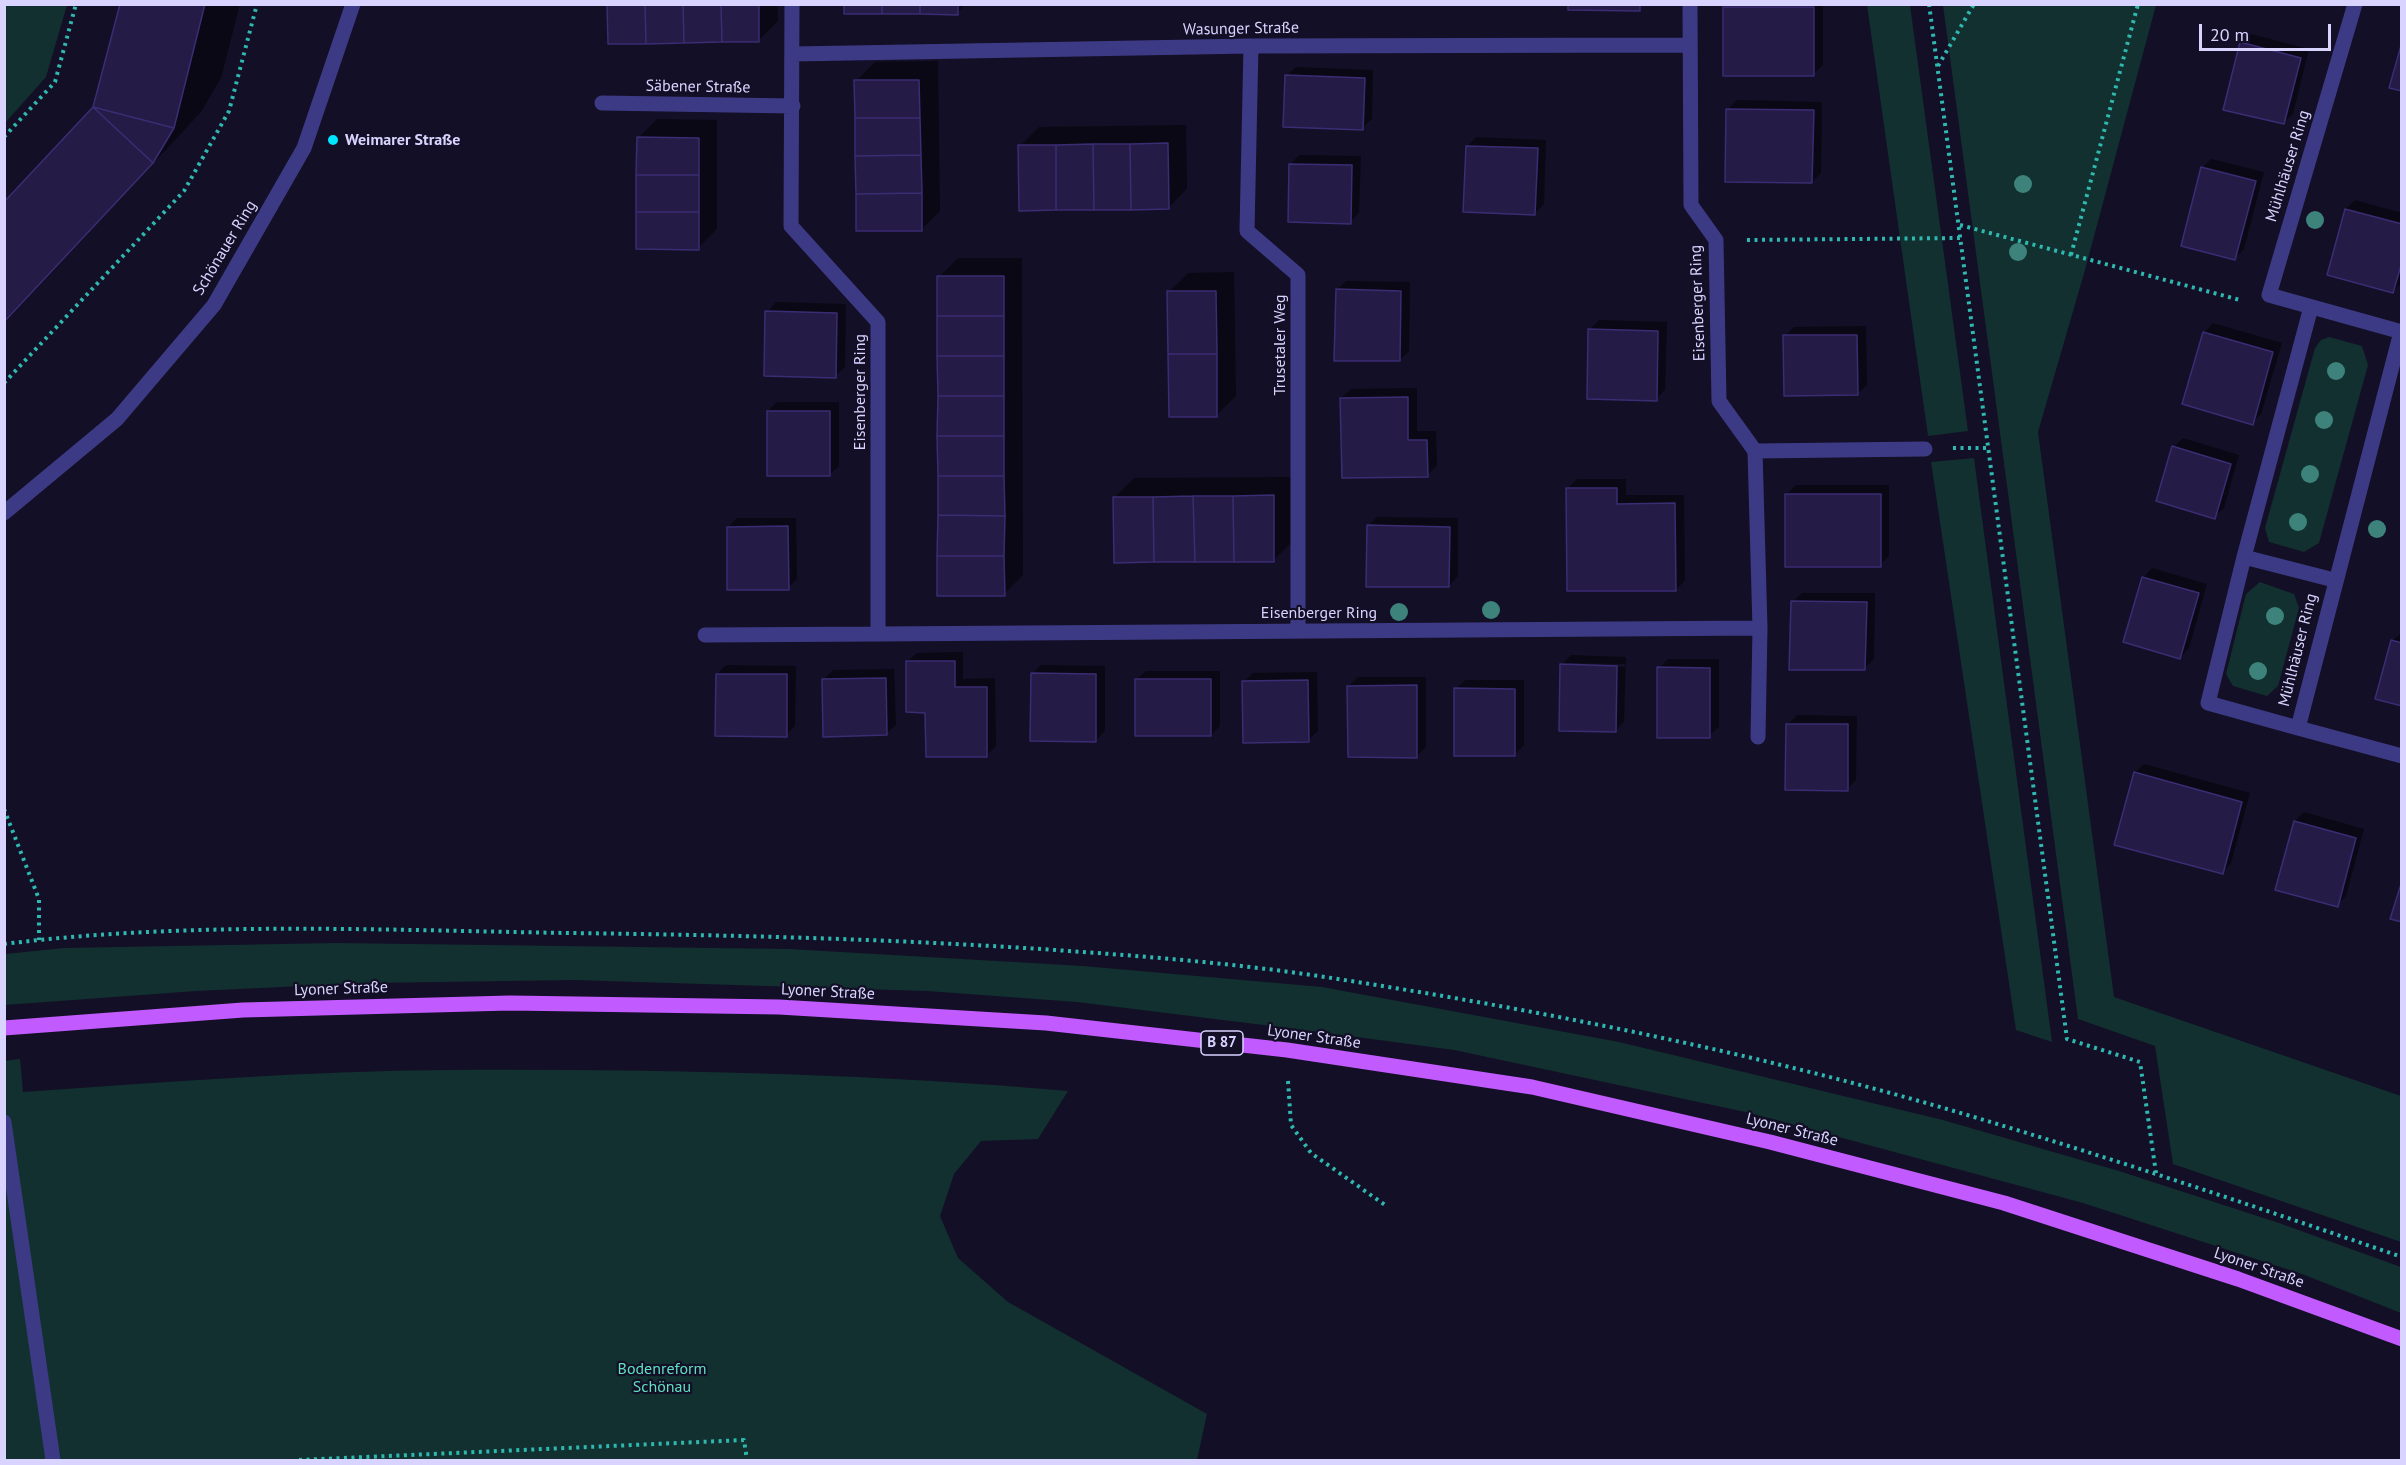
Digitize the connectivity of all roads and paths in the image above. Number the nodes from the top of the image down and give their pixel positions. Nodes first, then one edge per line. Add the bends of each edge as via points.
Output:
1 (76, 4) edge
2 (257, 4) edge
3 (353, 4) edge
4 (792, 4) edge
5 (1690, 4) edge
6 (1929, 4) edge
7 (1974, 4) edge
8 (2138, 4) edge
9 (2355, 4) edge
10 (1689, 45) junction
11 (1251, 46) junction
12 (793, 54) junction
13 (1938, 67) junction
14 (602, 103) dead end
15 (793, 106) junction
16 (4, 137) edge
17 (1960, 225) junction
18 (1962, 238) junction
19 (1716, 240) junction
20 (2071, 255) junction
21 (2269, 295) junction
22 (2311, 307) junction
23 (2401, 332) edge
24 (4, 383) edge
25 (1925, 448) dead end
26 (1755, 451) junction
27 (4, 513) edge
28 (2244, 557) junction
29 (2334, 580) junction
30 (1760, 628) junction
31 (1298, 631) junction
32 (878, 634) junction
33 (705, 635) dead end
34 (2298, 728) junction
35 (1758, 738) dead end
36 (2402, 756) edge
37 (4, 809) edge
38 (39, 940) dead end
39 (4, 1028) edge
40 (1287, 1050) junction
41 (4, 1122) edge
42 (2156, 1173) dead end
43 (1385, 1205) dead end
44 (2402, 1339) edge
45 (53, 1461) edge
46 (299, 1461) edge
47 (747, 1461) edge

1 - 16 path via 54,82
2 - 24 path via 229,111 184,191
3 - 27 street, Schönauer Ring via 304,148 214,304 117,418
4 - 12 street, Eisenberger Ring
5 - 10 street, Eisenberger Ring
6 - 13 path
7 - 13 path
8 - 20 path
9 - 21 street, Mühlhäuser Ring
10 - 11 street, Wasunger Straße
10 - 19 street, Eisenberger Ring via 1691,205
11 - 12 street, Wasunger Straße
11 - 31 street, Trusetaler Weg via 1247,231 1298,275
12 - 15 street, Eisenberger Ring
13 - 17 path
14 - 15 street, Säbener Straße
15 - 32 street, Eisenberger Ring via 791,226 878,322
17 - 18 path
17 - 20 path
18 - 19 path
18 - 42 path via 2067,1039 2140,1062
19 - 26 street, Eisenberger Ring via 1719,401
20 - 21 path via 2252,303
21 - 22 street, Mühlhäuser Ring
22 - 23 street, Mühlhäuser Ring
22 - 28 street, Mühlhäuser Ring
23 - 29 street, Mühlhäuser Ring
25 - 26 street
26 - 30 street
28 - 29 street, Mühlhäuser Ring
28 - 34 street, Mühlhäuser Ring via 2208,703
29 - 34 street, Mühlhäuser Ring
30 - 31 street, Eisenberger Ring
30 - 35 street
31 - 32 street, Eisenberger Ring
32 - 33 street, Eisenberger Ring
34 - 36 street, Mühlhäuser Ring
37 - 38 path via 39,899
39 - 40 main road, Lyoner Straße / B 87 via 243,1010 476,1004 779,1007 1046,1023
40 - 43 path via 1291,1125 1311,1153
40 - 44 main road, Lyoner Straße / B 87 via 1532,1088 1770,1142 2004,1203 2238,1279
41 - 45 street
46 - 47 path via 744,1440

